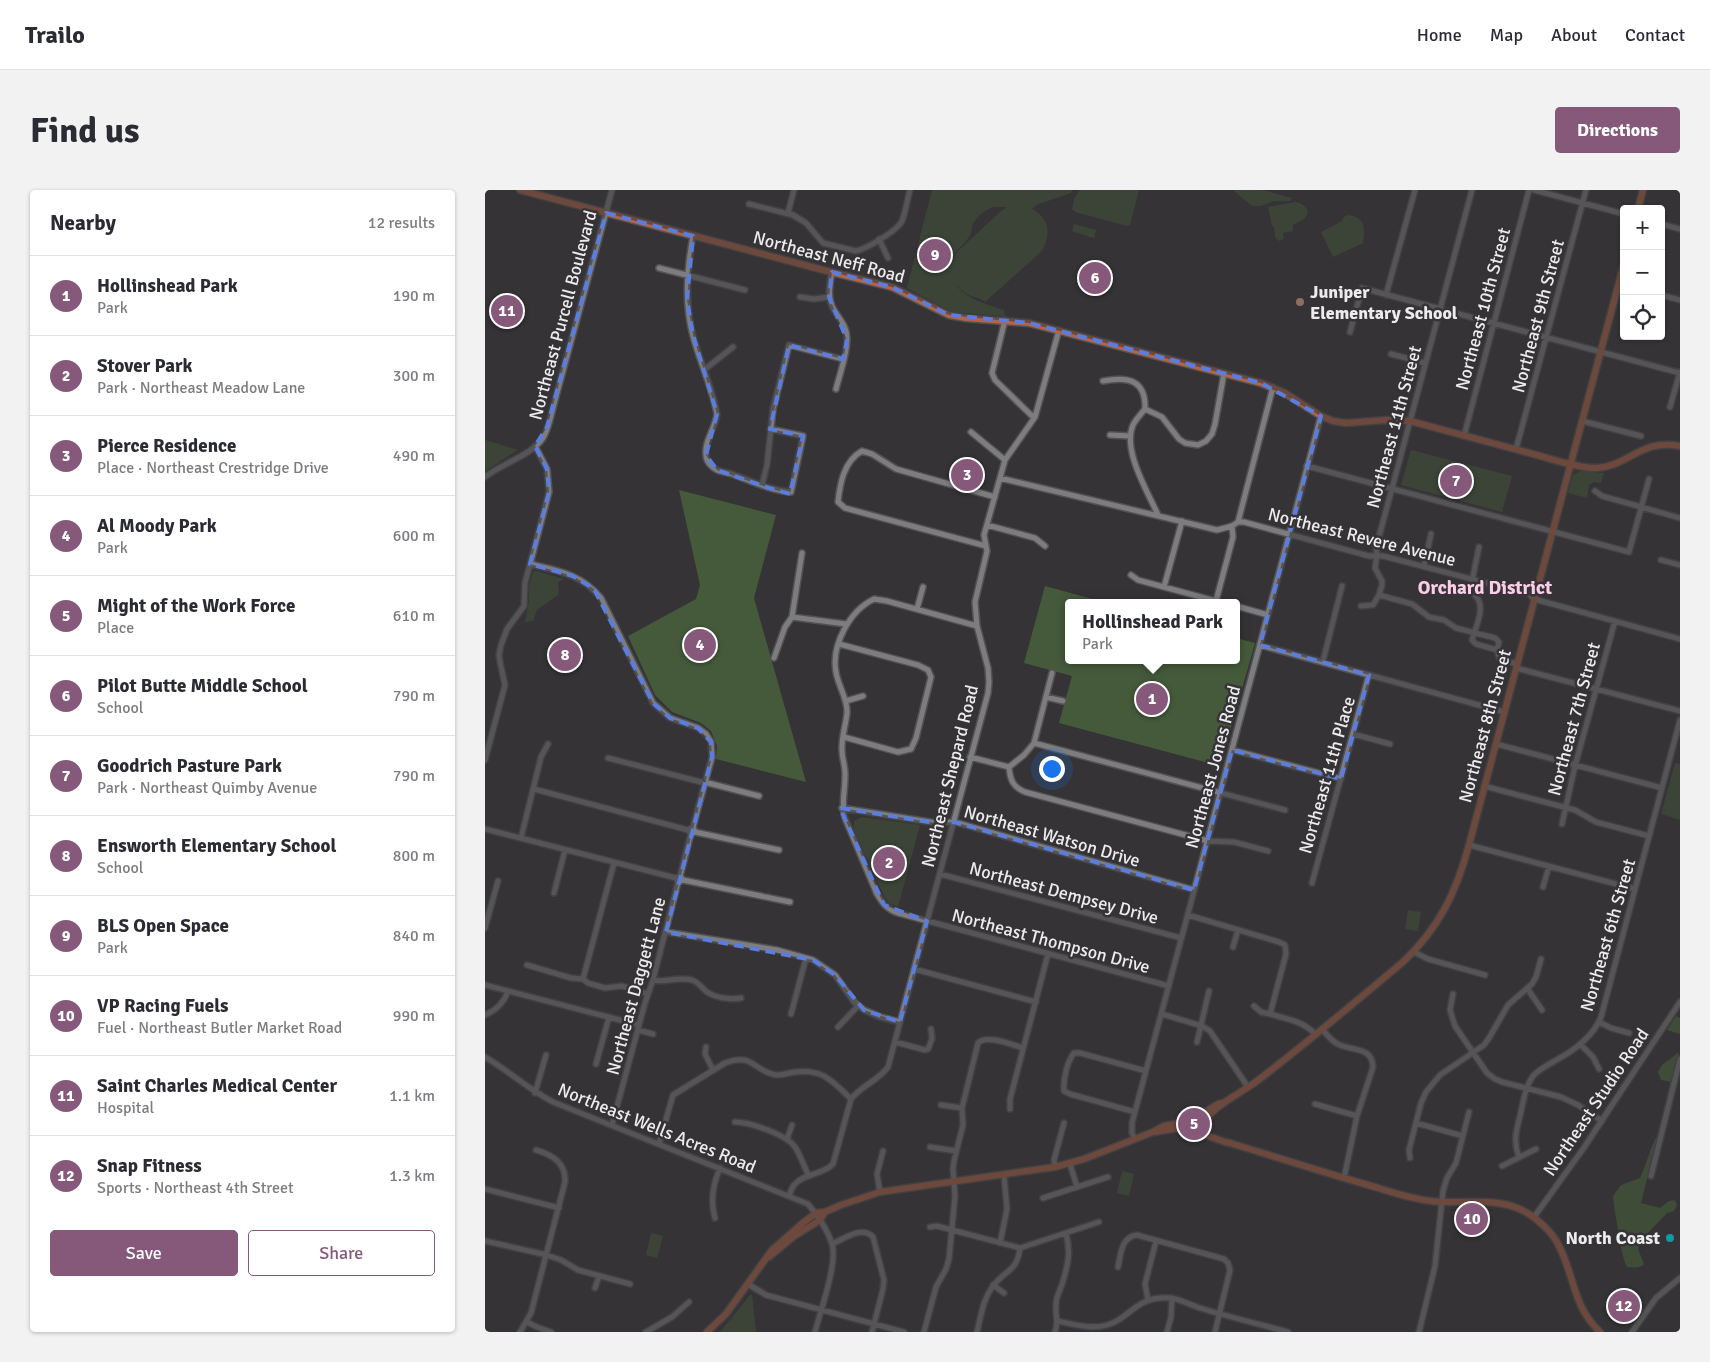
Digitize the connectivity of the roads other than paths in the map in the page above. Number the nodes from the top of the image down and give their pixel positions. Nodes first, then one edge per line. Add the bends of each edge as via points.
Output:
1 (520, 190) edge
2 (612, 190) edge
3 (794, 190) edge
4 (910, 190) edge
5 (1415, 190) edge
6 (1472, 190) edge
7 (1529, 190) edge
8 (1534, 190) edge
9 (1586, 190) edge
10 (1643, 190) edge
11 (1583, 203) junction
12 (749, 204) dead end
13 (1639, 205) edge
14 (606, 212) junction
15 (788, 212) junction
16 (1620, 213) edge
17 (1665, 225) edge
18 (1680, 229) edge
19 (693, 236) junction
20 (879, 239) junction
21 (888, 258) dead end
22 (659, 268) dead end
23 (832, 272) junction
24 (687, 274) junction
25 (1620, 288) edge
26 (745, 290) dead end
27 (1386, 295) junction
28 (1665, 296) edge
29 (801, 297) dead end
30 (829, 297) junction
31 (1680, 300) edge
32 (1440, 309) junction
33 (1005, 320) junction
34 (1493, 324) junction
35 (1059, 330) junction
36 (1350, 332) dead end
37 (1547, 338) junction
38 (733, 347) dead end
39 (1600, 352) junction
40 (1391, 354) dead end
41 (843, 359) junction
42 (1425, 363) junction
43 (703, 370) junction
44 (1224, 373) junction
45 (1680, 373) edge
46 (1103, 381) dead end
47 (1273, 387) junction
48 (836, 389) dead end
49 (1670, 407) dead end
50 (1145, 409) junction
51 (1321, 416) junction
52 (1035, 417) junction
53 (1410, 421) junction
54 (1582, 421) junction
55 (770, 429) junction
56 (971, 432) dead end
57 (1110, 435) dead end
58 (1130, 436) junction
59 (1464, 436) junction
60 (1641, 436) dead end
61 (535, 446) junction
62 (1680, 446) edge
63 (1516, 449) junction
64 (1005, 460) junction
65 (1570, 463) junction
66 (1307, 466) junction
67 (485, 477) edge
68 (1000, 478) junction
69 (1649, 479) dead end
70 (762, 485) junction
71 (1392, 489) junction
72 (1595, 491) dead end
73 (995, 497) junction
74 (1641, 507) junction
75 (1158, 515) junction
76 (1680, 518) edge
77 (1182, 521) junction
78 (1238, 522) junction
79 (987, 525) junction
80 (1232, 526) junction
81 (1553, 531) junction
82 (1289, 534) junction
83 (1431, 534) dead end
84 (986, 546) junction
85 (1045, 546) dead end
86 (1479, 547) dead end
87 (802, 553) dead end
88 (1377, 555) junction
89 (1661, 560) dead end
90 (530, 564) junction
91 (1680, 565) edge
92 (1424, 566) junction
93 (1131, 575) dead end
94 (1473, 578) junction
95 (1343, 586) dead end
96 (923, 587) dead end
97 (1164, 587) junction
98 (1379, 595) junction
99 (1209, 599) edge
100 (1217, 599) edge
101 (1534, 599) junction
102 (1361, 606) dead end
103 (1240, 607) edge
104 (917, 609) junction
105 (1268, 615) junction
106 (792, 617) junction
107 (1615, 621) junction
108 (846, 624) junction
109 (977, 626) junction
110 (1474, 632) junction
111 (1680, 639) edge
112 (839, 644) junction
113 (1260, 645) junction
114 (1497, 650) junction
115 (774, 658) dead end
116 (1323, 662) junction
117 (1516, 666) junction
118 (1052, 673) dead end
119 (1369, 675) junction
120 (1596, 689) junction
121 (863, 696) dead end
122 (1046, 696) junction
123 (846, 701) junction
124 (1063, 701) dead end
125 (1504, 712) junction
126 (1680, 712) edge
127 (1680, 720) edge
128 (1353, 734) junction
129 (844, 737) junction
130 (1034, 743) junction
131 (548, 744) dead end
132 (1390, 744) dead end
133 (1496, 744) junction
134 (1232, 750) junction
135 (970, 757) junction
136 (608, 758) dead end
137 (485, 760) edge
138 (1575, 766) junction
139 (1009, 767) junction
140 (1341, 779) junction
141 (705, 782) junction
142 (1485, 786) junction
143 (1662, 788) junction
144 (534, 790) junction
145 (1220, 793) junction
146 (759, 796) dead end
147 (1565, 807) junction
148 (842, 808) junction
149 (1285, 810) dead end
150 (953, 822) junction
151 (1562, 824) dead end
152 (485, 829) edge
153 (692, 831) junction
154 (1649, 836) junction
155 (521, 838) junction
156 (1208, 841) junction
157 (1469, 845) junction
158 (565, 850) junction
159 (779, 850) dead end
160 (1268, 851) dead end
161 (614, 863) junction
162 (1549, 866) junction
163 (939, 874) junction
164 (679, 879) junction
165 (498, 881) dead end
166 (1311, 883) dead end
167 (1543, 887) dead end
168 (1635, 889) junction
169 (1194, 890) junction
170 (554, 894) dead end
171 (790, 902) dead end
172 (488, 906) edge
173 (1188, 915) junction
174 (927, 922) junction
175 (485, 928) edge
176 (1238, 930) junction
177 (666, 932) junction
178 (1181, 938) junction
179 (1233, 947) dead end
180 (1414, 952) junction
181 (1048, 954) junction
182 (806, 958) junction
183 (1541, 959) dead end
184 (527, 965) dead end
185 (914, 969) junction
186 (1485, 976) dead end
187 (583, 979) junction
188 (653, 980) junction
189 (485, 985) edge
190 (1169, 986) junction
191 (1527, 988) junction
192 (508, 991) junction
193 (1209, 991) dead end
194 (648, 994) junction
195 (1453, 994) dead end
196 (741, 998) dead end
197 (1036, 1002) junction
198 (1680, 1002) edge
199 (858, 1006) junction
200 (1254, 1006) dead end
201 (1542, 1010) dead end
202 (791, 1014) dead end
203 (1161, 1014) junction
204 (1270, 1014) junction
205 (485, 1015) edge
206 (609, 1017) junction
207 (899, 1022) junction
208 (1599, 1022) junction
209 (1202, 1026) junction
210 (639, 1027) junction
211 (838, 1027) dead end
212 (1322, 1028) junction
213 (931, 1029) dead end
214 (1629, 1033) dead end
215 (653, 1034) dead end
216 (1315, 1034) junction
217 (895, 1042) junction
218 (1197, 1042) dead end
219 (1580, 1044) junction
220 (706, 1048) dead end
221 (1023, 1048) junction
222 (1472, 1053) junction
223 (546, 1055) dead end
224 (485, 1058) edge
225 (1680, 1059) edge
226 (596, 1064) dead end
227 (1599, 1069) dead end
228 (713, 1070) junction
229 (1146, 1071) junction
230 (1248, 1088) junction
231 (1527, 1088) junction
232 (535, 1093) junction
233 (851, 1099) junction
234 (1225, 1103) junction
235 (1315, 1104) dead end
236 (941, 1106) dead end
237 (962, 1108) junction
238 (1010, 1110) dead end
239 (1135, 1112) junction
240 (1469, 1112) dead end
241 (1200, 1115) junction
242 (1357, 1116) junction
243 (1205, 1120) junction
244 (1602, 1121) junction
245 (735, 1122) dead end
246 (1064, 1123) dead end
247 (1416, 1123) junction
248 (612, 1125) junction
249 (793, 1125) dead end
250 (1187, 1125) junction
251 (1205, 1128) junction
252 (1200, 1133) junction
253 (1463, 1136) junction
254 (787, 1139) junction
255 (1135, 1139) junction
256 (1230, 1143) junction
257 (659, 1144) junction
258 (930, 1147) dead end
259 (536, 1150) dead end
260 (883, 1150) dead end
261 (1536, 1150) dead end
262 (957, 1151) junction
263 (1519, 1157) junction
264 (1410, 1158) dead end
265 (1069, 1164) junction
266 (1502, 1166) dead end
267 (1055, 1167) junction
268 (720, 1168) junction
269 (809, 1176) junction
270 (1004, 1176) junction
271 (1651, 1176) dead end
272 (1108, 1177) dead end
273 (1344, 1178) junction
274 (954, 1182) junction
275 (1077, 1187) junction
276 (485, 1189) edge
277 (879, 1192) junction
278 (789, 1196) junction
279 (1043, 1198) dead end
280 (1440, 1202) junction
281 (559, 1208) junction
282 (818, 1216) junction
283 (1534, 1217) junction
284 (715, 1218) dead end
285 (1099, 1222) dead end
286 (930, 1227) dead end
287 (952, 1230) junction
288 (1066, 1234) junction
289 (1156, 1240) junction
290 (485, 1241) edge
291 (1000, 1243) junction
292 (832, 1244) junction
293 (1020, 1248) junction
294 (547, 1255) junction
295 (1118, 1267) dead end
296 (599, 1276) junction
297 (1680, 1278) edge
298 (630, 1284) dead end
299 (748, 1284) junction
300 (993, 1285) junction
301 (595, 1288) dead end
302 (1004, 1293) dead end
303 (1172, 1298) junction
304 (1148, 1300) junction
305 (689, 1302) dead end
306 (820, 1310) junction
307 (1220, 1313) junction
308 (1058, 1321) junction
309 (527, 1322) junction
310 (874, 1324) junction
311 (520, 1332) edge
312 (551, 1332) edge
313 (646, 1332) edge
314 (707, 1332) edge
315 (815, 1332) edge
316 (871, 1332) edge
317 (904, 1332) edge
318 (924, 1332) edge
319 (977, 1332) edge
320 (1055, 1332) edge
321 (1167, 1332) edge
322 (1215, 1332) edge
323 (1288, 1332) edge
324 (1419, 1332) edge
325 (1600, 1332) edge
326 (1631, 1332) edge

1 - 14 main road, Northeast Neff Road
2 - 14 street, Northeast Purcell Boulevard
3 - 15 street
4 - 20 street via 899,226
5 - 27 street
6 - 32 street, Northeast 11th Street
7 - 34 street, Northeast 10th Street
8 - 11 street
9 - 11 street, Northeast 9th Street
10 - 13 main road
11 - 16 street
11 - 37 street, Northeast 9th Street
12 - 15 street
14 - 19 main road, Northeast Neff Road
14 - 61 street, Northeast Purcell Boulevard via 547,427
15 - 20 street via 806,223 823,243 856,251
17 - 18 street
19 - 23 main road, Northeast Neff Road
19 - 24 street
20 - 21 street
22 - 24 street
23 - 30 street
23 - 33 main road, Northeast Neff Road via 892,287 949,315
24 - 26 street
24 - 43 street via 687,299
25 - 39 main road, Northeast 8th Street
27 - 32 street
27 - 36 street via 1362,288
28 - 31 street
29 - 30 street
30 - 41 street via 846,331
32 - 34 street
32 - 42 street, Northeast 11th Street
33 - 35 main road, Northeast Neff Road
33 - 52 street via 992,373 995,380
34 - 37 street
34 - 59 street, Northeast 10th Street
35 - 44 main road, Northeast Neff Road
35 - 52 street, Northeast Shepard Road
37 - 39 street
37 - 63 street, Northeast 9th Street
38 - 43 street
39 - 45 street
39 - 54 main road, Northeast 8th Street
40 - 42 street
41 - 48 street
41 - 55 street via 789,345
42 - 53 street, Northeast 11th Street
43 - 70 street via 717,414 705,455 708,463 717,470
44 - 47 main road, Northeast Neff Road
44 - 50 street via 1215,424 1205,441 1185,443 1162,417
45 - 49 street
46 - 50 street via 1129,380 1138,384 1143,392
47 - 51 main road, Northeast Neff Road
47 - 78 street
50 - 58 street via 1132,426
51 - 53 main road, Northeast Neff Road via 1340,422
51 - 66 street, Northeast Jones Road
52 - 64 street, Northeast Shepard Road
53 - 59 main road, Northeast Neff Road
53 - 71 street, Northeast 11th Street
54 - 60 street
54 - 65 main road, Northeast 8th Street
55 - 70 street
55 - 70 street via 803,436 791,492
56 - 64 street
57 - 58 street
58 - 75 street via 1131,453
59 - 63 main road, Northeast Neff Road
61 - 67 street, Northeast Purcell Boulevard
61 - 90 street via 547,469 549,492
62 - 65 main road, Northeast Neff Road via 1653,445 1606,466 1587,467
63 - 65 main road, Northeast Neff Road
64 - 68 street, Northeast Shepard Road
65 - 81 main road, Northeast 8th Street
66 - 71 street
66 - 82 street, Northeast Jones Road
68 - 73 street, Northeast Shepard Road
68 - 75 street
69 - 74 street
71 - 81 street
71 - 88 street, Northeast 11th Street via 1376,548
72 - 74 street
73 - 79 street, Northeast Shepard Road
73 - 84 street via 903,471 862,451 847,463 839,493 838,502 845,508
74 - 76 street
74 - 81 street via 1629,552
75 - 77 street
77 - 80 street via 1217,530
77 - 97 street
78 - 80 street
78 - 82 street, Northeast Revere Avenue
79 - 84 street, Northeast Shepard Road
79 - 85 street via 1035,538
80 - 100 street via 1233,537
81 - 101 main road, Northeast 8th Street
82 - 88 street, Northeast Revere Avenue via 1369,556
82 - 105 street, Northeast Jones Road
83 - 92 street
84 - 109 street, Northeast Shepard Road via 975,602
86 - 94 street
87 - 106 street
88 - 92 street, Northeast Revere Avenue
88 - 98 street, Northeast 11th Street via 1375,568 1382,581
89 - 91 street
90 - 137 street via 524,606 507,629 501,645 499,655 505,685
90 - 141 street, Northeast Daggett Lane via 564,572 581,580 601,598 653,703 670,718 698,728 711,742 712,757
92 - 94 street, Northeast Revere Avenue
93 - 97 street
94 - 101 street, Northeast Revere Avenue via 1529,594
94 - 110 street via 1470,590 1481,604
95 - 116 street
96 - 104 street
97 - 99 street
98 - 102 street via 1373,605
98 - 110 street via 1411,604 1429,617
101 - 107 street, Northeast Revere Avenue
101 - 117 main road, Northeast 8th Street
103 - 105 street
104 - 108 street via 874,599 859,609
104 - 109 street
105 - 113 street, Northeast Jones Road
106 - 108 street
106 - 115 street
107 - 111 street, Northeast Revere Avenue
107 - 120 street, Northeast 7th Street
108 - 112 street
109 - 135 street, Northeast Shepard Road via 989,682
110 - 114 street via 1472,640 1476,644
110 - 114 street via 1498,640
112 - 123 street via 835,670
112 - 129 street via 923,667 930,673 931,681 911,749 898,752
113 - 116 street
113 - 134 street, Northeast Jones Road
114 - 117 street via 1500,659
116 - 119 street
117 - 120 street
117 - 125 main road, Northeast 8th Street
118 - 122 street
119 - 125 street
119 - 128 street, Northeast 11th Place
120 - 126 street
120 - 138 street, Northeast 7th Street
121 - 123 street
122 - 124 street
122 - 130 street
123 - 129 street
125 - 133 main road, Northeast 8th Street
127 - 143 street, Northeast 6th Street
128 - 132 street
128 - 140 street, Northeast 11th Place
129 - 148 street via 842,751 846,776
130 - 139 street
130 - 145 street
131 - 144 street via 541,757
133 - 138 street
133 - 142 main road, Northeast 8th Street
134 - 140 street
134 - 145 street, Northeast Jones Road
135 - 139 street
135 - 150 street, Northeast Shepard Road
136 - 141 street
138 - 143 street
138 - 147 street, Northeast 7th Street
139 - 156 street via 1013,784 1025,792
140 - 166 street, Northeast 11th Place
141 - 146 street
141 - 153 street, Northeast Daggett Lane
142 - 147 street
142 - 157 main road, Northeast 8th Street
143 - 154 street, Northeast 6th Street
144 - 153 street
144 - 155 street
145 - 149 street
145 - 156 street, Northeast Jones Road
147 - 151 street, Northeast 7th Street
147 - 154 street via 1596,822
148 - 150 street, Northeast Watson Drive via 937,823
148 - 174 street, Northeast Thompson Drive via 884,905 891,911
150 - 163 street, Northeast Shepard Road
150 - 169 street, Northeast Watson Drive
152 - 155 street
153 - 159 street
153 - 164 street, Northeast Daggett Lane
154 - 168 street, Northeast 6th Street
155 - 158 street
156 - 160 street via 1234,842
156 - 169 street, Northeast Jones Road
157 - 162 street
157 - 180 main road, Northeast 8th Street via 1451,898
158 - 161 street
158 - 170 street
161 - 164 street
161 - 187 street
162 - 167 street
162 - 168 street
163 - 174 street, Northeast Shepard Road
163 - 178 street, Northeast Dempsey Drive
164 - 171 street
164 - 177 street, Northeast Daggett Lane
165 - 172 street
168 - 208 street, Northeast 6th Street
169 - 173 street, Northeast Jones Road
172 - 175 street
173 - 176 street
173 - 178 street, Northeast Jones Road
174 - 181 street, Northeast Thompson Drive
174 - 185 street, Northeast Shepard Road
176 - 179 street
176 - 204 street via 1286,946
177 - 182 street via 777,950
177 - 188 street, Northeast Daggett Lane
178 - 190 street, Northeast Jones Road
180 - 186 street
180 - 212 main road, Northeast 8th Street
181 - 190 street, Northeast Thompson Drive
181 - 197 street
182 - 199 street via 835,975
182 - 202 street
183 - 191 street via 1536,977
184 - 187 street
185 - 197 street
185 - 207 street, Northeast Shepard Road
187 - 194 street via 605,988 622,986
188 - 194 street, Northeast Daggett Lane
188 - 196 street via 683,978 692,980 712,994 733,1000
189 - 192 street
190 - 203 street, Northeast Jones Road
191 - 201 street
191 - 222 street via 1508,1005 1484,1045
192 - 205 street via 498,1008
192 - 206 street
193 - 209 street
194 - 210 street, Northeast Daggett Lane
195 - 222 street via 1450,1010 1453,1020
197 - 221 street
198 - 244 street, Northeast Studio Road
199 - 207 street via 872,1015
199 - 211 street
200 - 204 street
203 - 209 street
203 - 229 street, Northeast Jones Road
204 - 216 street via 1302,1024
206 - 210 street
206 - 226 street
207 - 217 street, Northeast Shepard Road
208 - 214 street
208 - 219 street, Northeast 6th Street
209 - 218 street
209 - 230 street via 1215,1036
210 - 215 street
210 - 248 street, Northeast Daggett Lane
212 - 216 main road, Northeast 8th Street
212 - 242 street via 1331,1040 1363,1051 1373,1060
213 - 217 street via 928,1049
216 - 230 main road, Northeast 8th Street
217 - 233 street, Northeast Shepard Road via 888,1067
219 - 227 street
219 - 231 street, Northeast 6th Street via 1538,1071
220 - 228 street via 705,1054
221 - 237 street via 988,1039 978,1043
221 - 238 street via 1009,1099
222 - 231 street via 1495,1079
222 - 247 street via 1440,1074 1429,1087
223 - 232 street
224 - 232 street, Northeast Wells Acres Road
225 - 271 street
228 - 233 street via 734,1060 743,1060 772,1075 816,1073 838,1084
228 - 257 street via 673,1095
229 - 239 street, Northeast Jones Road
229 - 239 street via 1074,1053 1063,1084 1064,1091 1070,1094
230 - 234 main road, Northeast 8th Street
231 - 244 street via 1570,1101
231 - 263 street, Northeast 6th Street via 1515,1134
232 - 248 street, Northeast Wells Acres Road
233 - 269 street via 833,1164 828,1170
234 - 241 main road, Northeast 8th Street
234 - 243 main road, Northeast 8th Street
235 - 242 street
236 - 237 street
237 - 262 street via 963,1125
239 - 255 street, Northeast Jones Road via 1132,1129
240 - 253 street
241 - 243 main road
241 - 250 main road via 1191,1116
242 - 273 street
243 - 251 main road
244 - 283 street, Northeast Studio Road
245 - 254 street via 744,1122
246 - 267 street
247 - 253 street
247 - 264 street
248 - 257 street, Northeast Wells Acres Road
249 - 254 street
250 - 252 main road via 1191,1133
250 - 255 main road via 1164,1126
251 - 252 main road
251 - 256 main road
252 - 256 main road
253 - 280 street
254 - 269 street via 796,1148
255 - 265 main road
256 - 273 main road
257 - 268 street, Northeast Wells Acres Road
258 - 262 street
259 - 281 street via 555,1157 563,1168 565,1182
260 - 277 street via 877,1174
261 - 263 street
262 - 274 street
263 - 266 street
265 - 267 main road
265 - 275 street
267 - 270 main road
268 - 278 street, Northeast Wells Acres Road
268 - 284 street via 713,1190
269 - 278 street via 794,1184
270 - 274 main road
270 - 291 street via 1007,1209
272 - 275 street
273 - 280 main road
274 - 277 main road
274 - 287 street
275 - 279 street
276 - 281 street
277 - 282 main road
278 - 282 street, Northeast Wells Acres Road via 807,1204
280 - 283 main road via 1502,1203
280 - 324 street via 1435,1266
281 - 294 street
282 - 292 street
282 - 299 main road via 781,1241
283 - 325 main road via 1560,1246 1580,1305
285 - 288 street
286 - 287 street
287 - 291 street
287 - 318 street via 948,1264
288 - 293 street
288 - 308 street via 1069,1255 1055,1305
289 - 295 street via 1130,1236 1124,1244
289 - 304 street via 1145,1284
289 - 307 street via 1219,1257 1228,1263 1230,1276
290 - 294 street
291 - 293 street
292 - 306 street via 831,1268
292 - 310 street via 862,1231 873,1237 884,1280
293 - 300 street via 1016,1264
294 - 296 street
294 - 309 street
296 - 298 street
296 - 301 street
297 - 326 street via 1656,1298
299 - 306 street via 766,1295
299 - 314 main road via 726,1314
300 - 302 street
300 - 319 street via 986,1297
303 - 304 street
303 - 307 street
303 - 321 street
304 - 308 street via 1119,1320 1102,1327 1081,1327
305 - 313 street via 672,1317
306 - 310 street
306 - 315 street
307 - 322 street
307 - 323 street via 1259,1327
308 - 320 street
309 - 311 street
309 - 312 street
310 - 316 street
310 - 317 street

